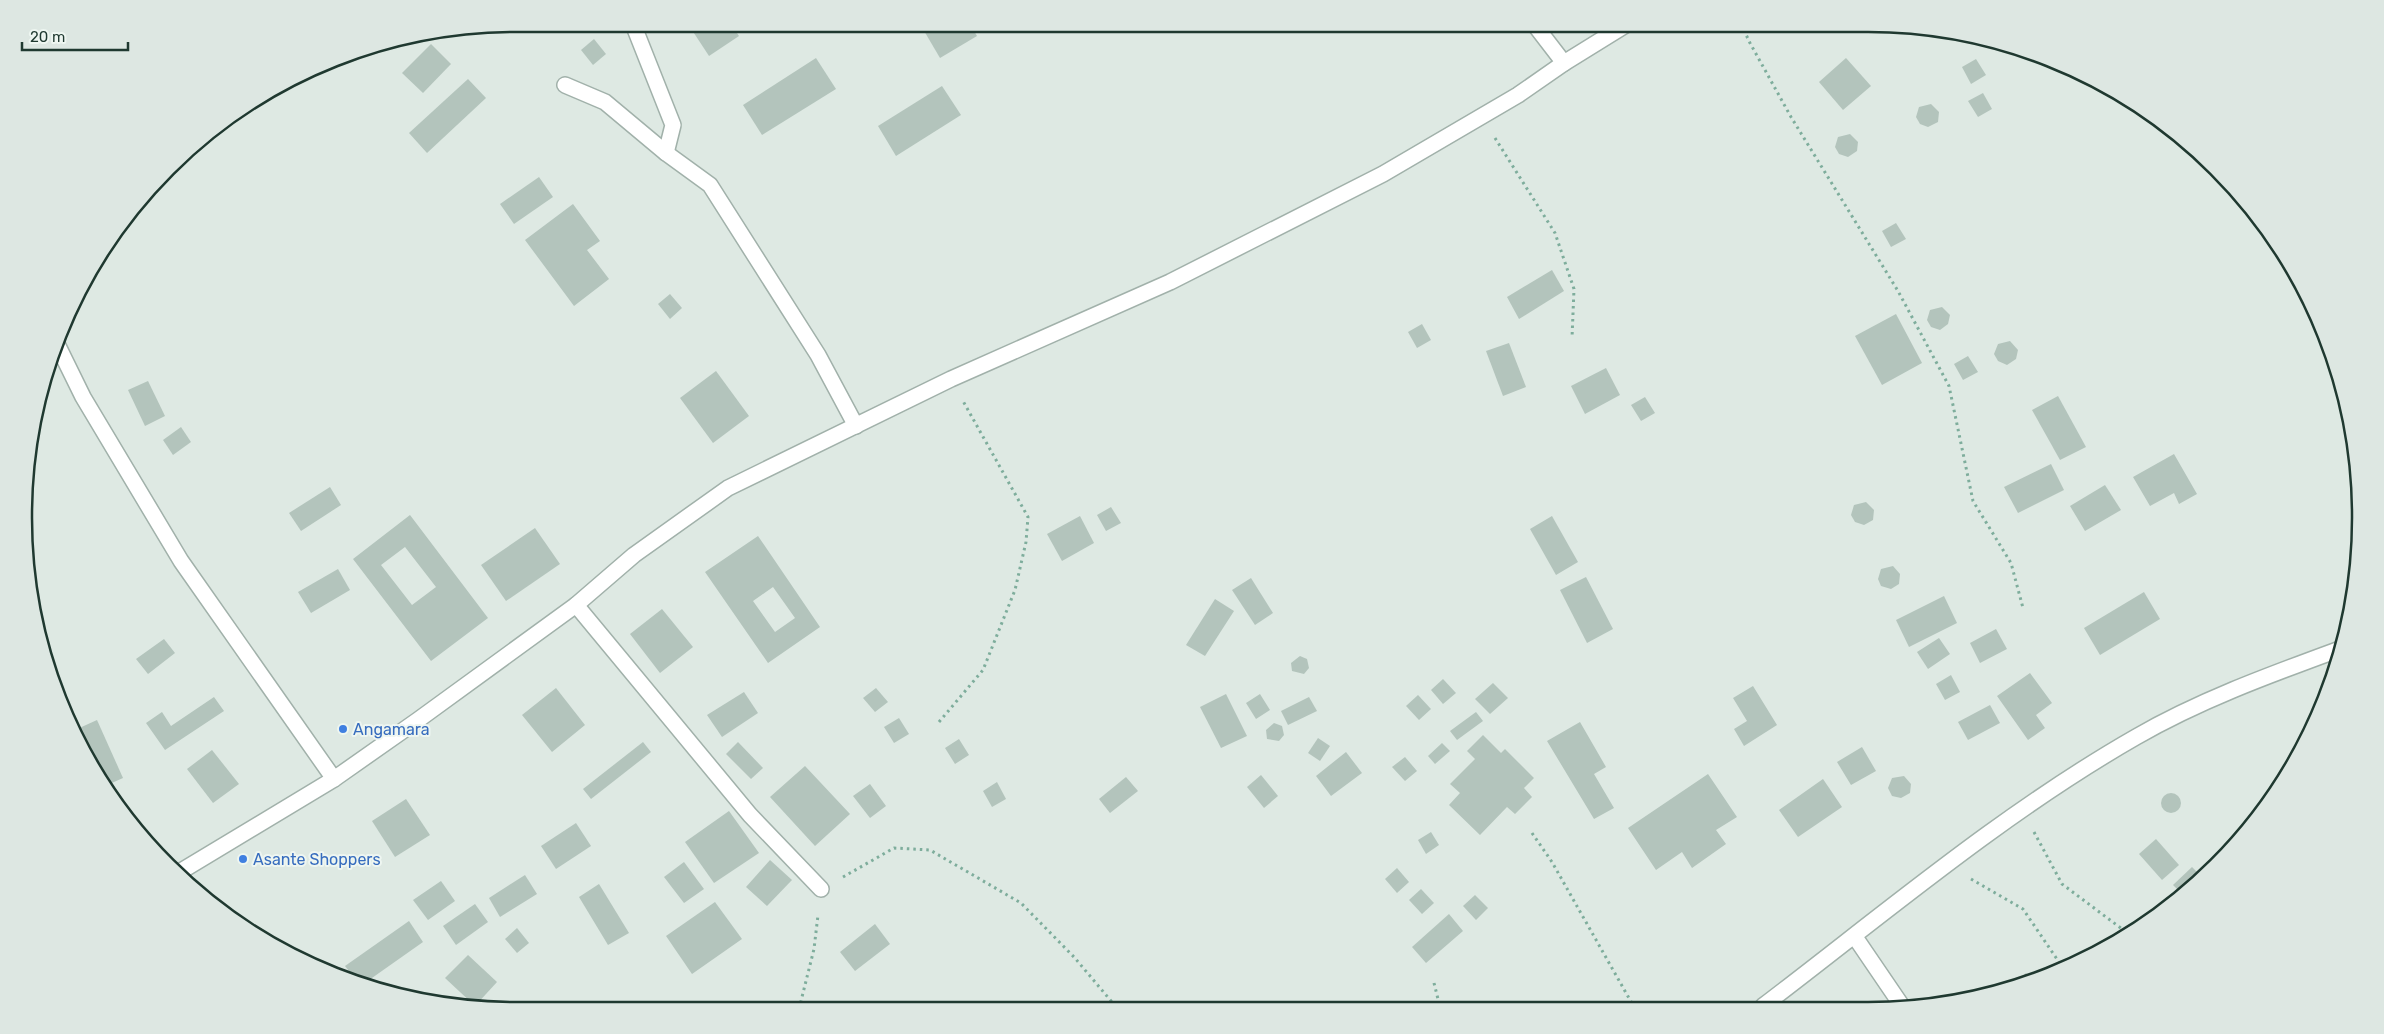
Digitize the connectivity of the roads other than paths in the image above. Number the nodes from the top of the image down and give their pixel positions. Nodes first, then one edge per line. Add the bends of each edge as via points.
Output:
1 (636, 32) edge
2 (1540, 32) edge
3 (1614, 32) edge
4 (1564, 63) junction
5 (565, 85) dead end
6 (666, 153) junction
7 (61, 353) edge
8 (856, 426) junction
9 (576, 605) junction
10 (2332, 652) edge
11 (334, 779) junction
12 (184, 869) edge
13 (821, 889) road end
14 (1854, 937) junction
15 (1898, 1000) edge
16 (1768, 1002) edge

1 - 6 street via 672,125
2 - 4 street
3 - 4 street
4 - 8 street via 1518,96 1383,174 1170,282 951,379
5 - 6 street via 605,102
6 - 8 street via 710,185 818,355
7 - 11 street via 83,397 181,561
8 - 9 street via 728,488 634,556
9 - 11 street
9 - 13 street via 750,815
10 - 14 street via 2235,691 2136,738 2022,810
11 - 12 street
14 - 15 street
14 - 16 street

